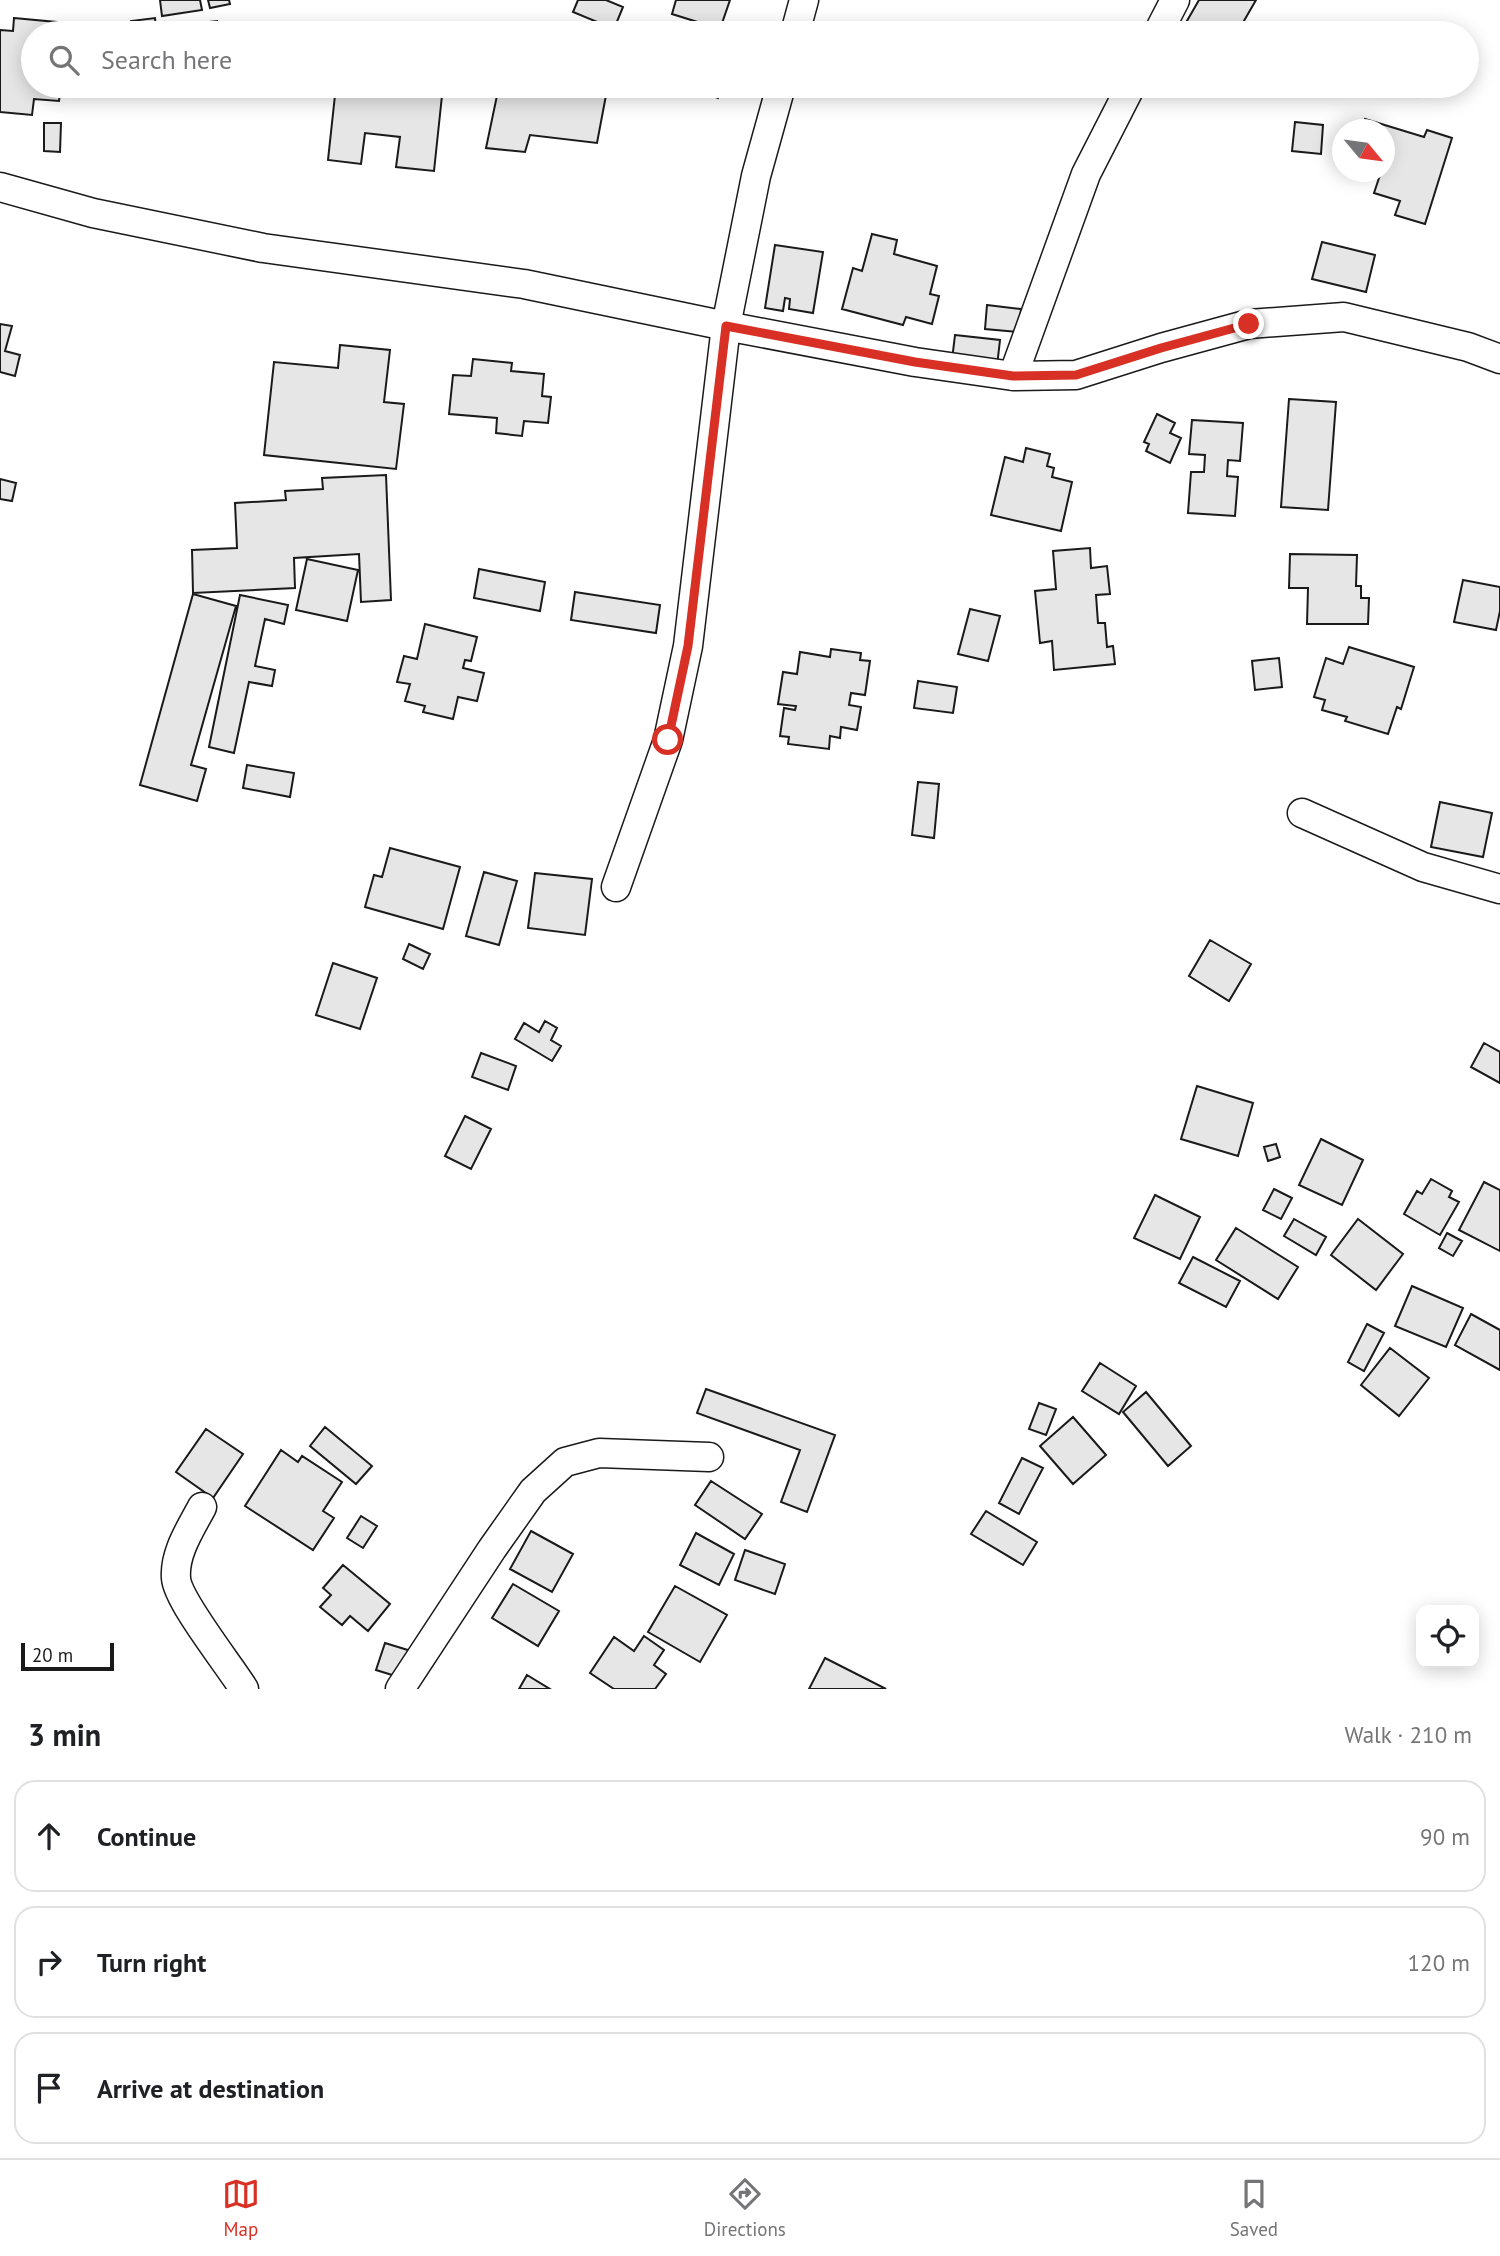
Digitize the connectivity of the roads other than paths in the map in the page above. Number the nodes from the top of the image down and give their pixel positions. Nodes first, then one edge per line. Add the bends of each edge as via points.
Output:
1 (804, 0) edge
2 (1175, 0) edge
3 (798, 21) edge
4 (1164, 21) edge
5 (778, 98) edge
6 (1125, 98) edge
7 (0, 187) edge
8 (726, 326) junction
9 (1500, 359) edge
10 (1013, 376) junction
11 (1302, 813) dead end
12 (616, 887) dead end
13 (1500, 889) edge
14 (709, 1457) dead end
15 (202, 1507) dead end
16 (244, 1689) edge
17 (400, 1689) edge

1 - 3 street
2 - 4 street
5 - 8 street via 756,176
6 - 10 street via 1086,174
7 - 8 street via 93,213 262,248 524,284
8 - 10 street
8 - 12 street via 688,646 668,740
9 - 10 street via 1344,317 1249,324 1076,375
11 - 13 street via 1423,867
14 - 17 street via 599,1453 565,1462 533,1491
15 - 16 street via 180,1550 176,1579 184,1601

